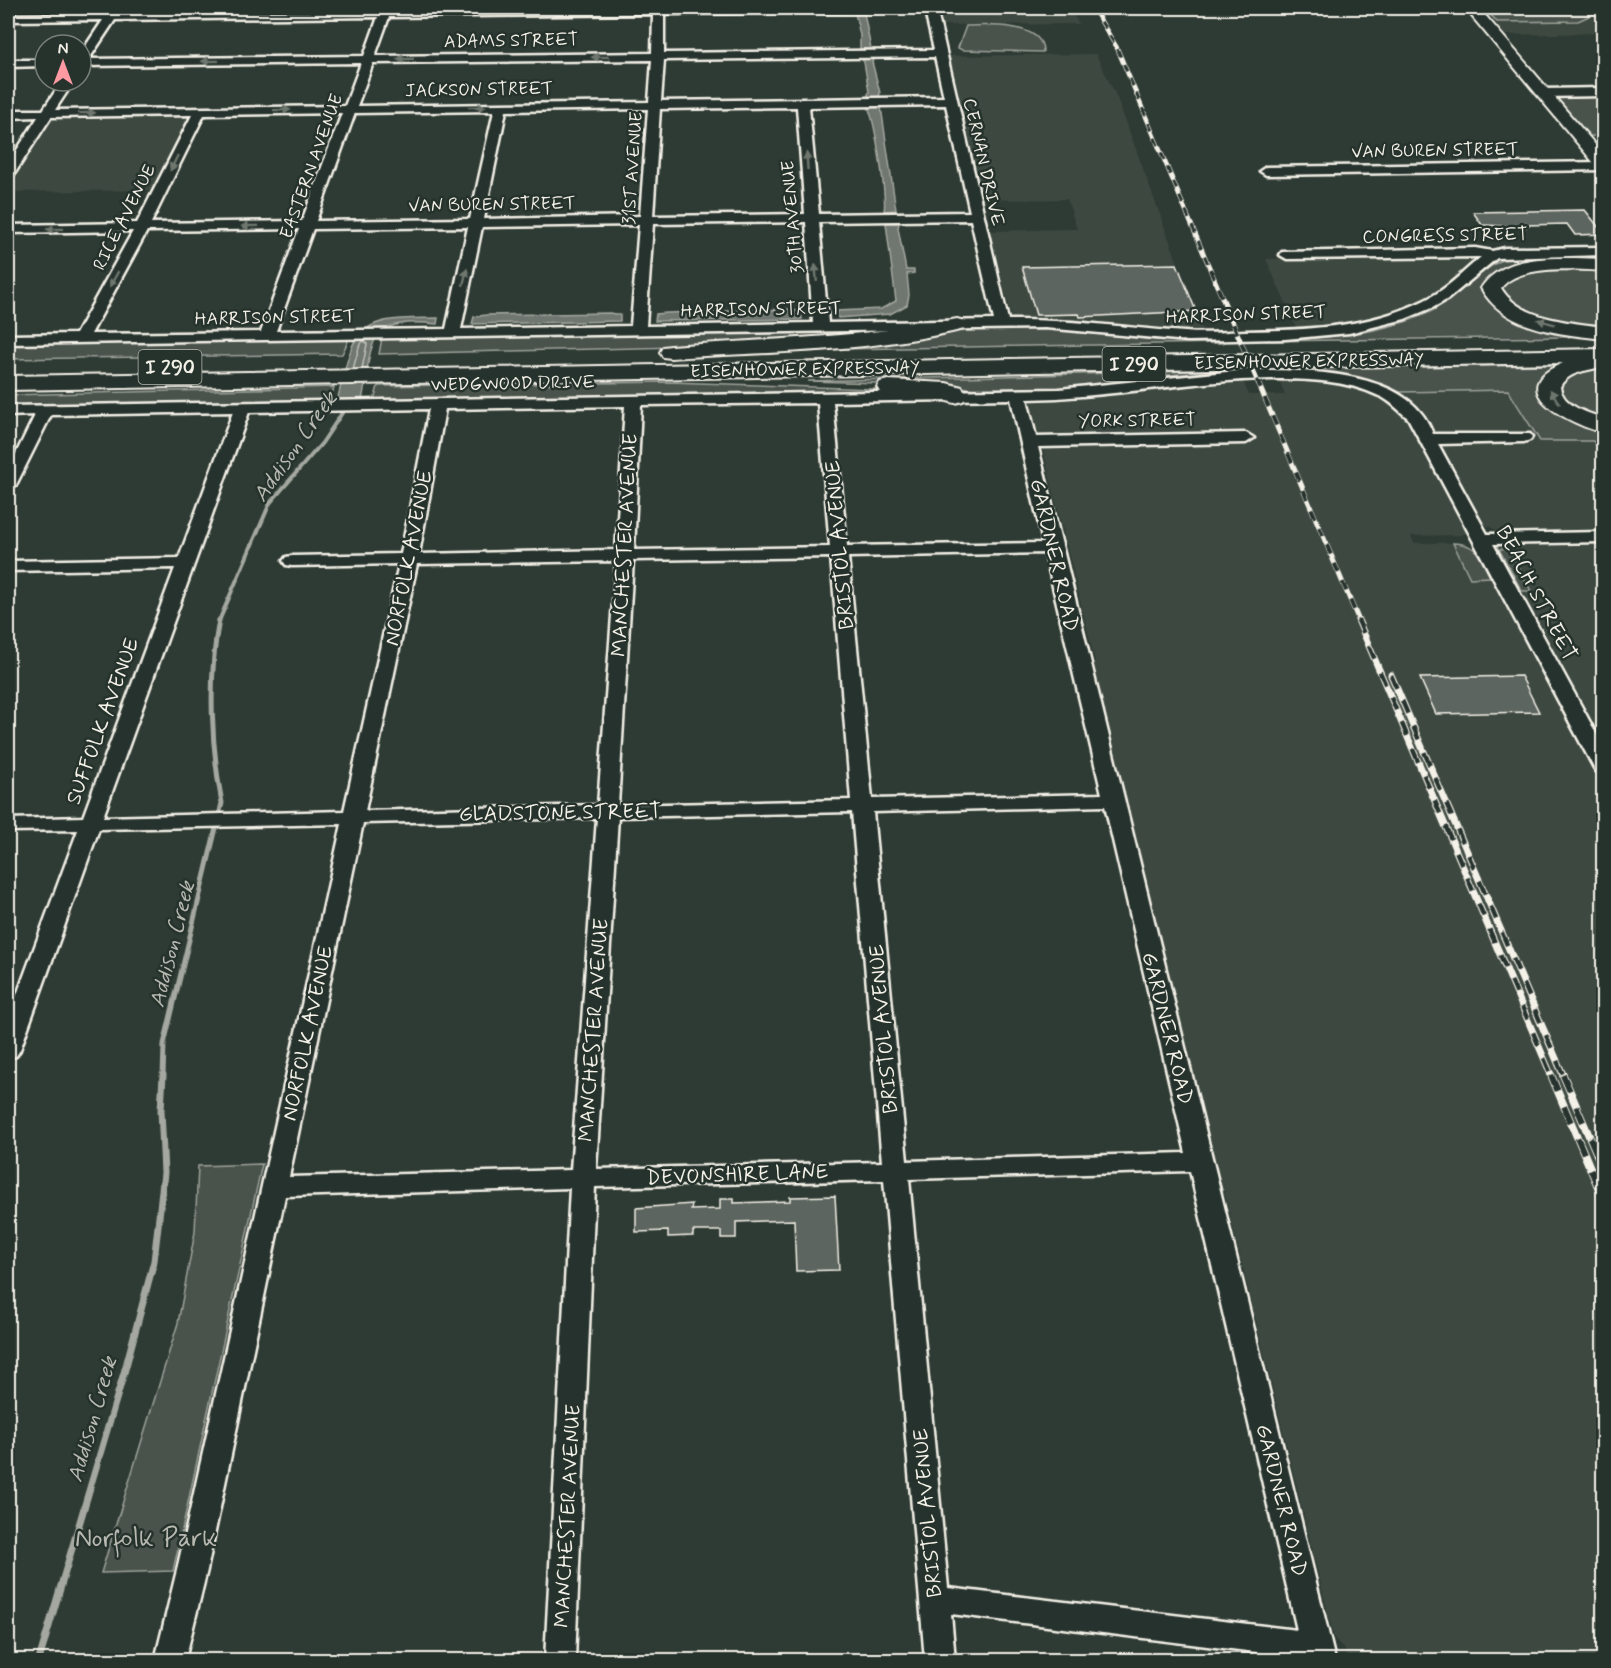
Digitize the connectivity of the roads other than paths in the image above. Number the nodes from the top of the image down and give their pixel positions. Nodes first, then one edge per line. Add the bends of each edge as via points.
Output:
1 (931, 8) edge
2 (1472, 8) edge
3 (659, 9) edge
4 (386, 11) edge
5 (114, 12) edge
6 (8, 18) edge
7 (93, 44) edge
8 (941, 53) junction
9 (658, 56) junction
10 (369, 60) junction
11 (93, 62) edge
12 (33, 63) edge
13 (8, 64) edge
14 (1604, 92) edge
15 (60, 93) edge
16 (1543, 93) junction
17 (952, 101) junction
18 (803, 103) junction
19 (655, 105) junction
20 (501, 107) junction
21 (351, 109) junction
22 (200, 111) junction
23 (47, 113) junction
24 (8, 114) edge
25 (1604, 166) edge
26 (1266, 171) dead end
27 (8, 172) edge
28 (978, 216) junction
29 (811, 218) junction
30 (646, 220) junction
31 (477, 222) junction
32 (308, 225) junction
33 (142, 228) junction
34 (8, 230) edge
35 (1604, 251) edge
36 (1287, 255) dead end
37 (1492, 255) junction
38 (1604, 265) edge
39 (1002, 324) junction
40 (957, 325) junction
41 (821, 327) junction
42 (638, 331) junction
43 (1604, 333) edge
44 (452, 334) junction
45 (267, 336) junction
46 (81, 339) junction
47 (8, 340) edge
48 (1604, 344) edge
49 (1604, 358) edge
50 (576, 360) junction
51 (8, 369) edge
52 (390, 370) junction
53 (330, 371) junction
54 (664, 372) junction
55 (251, 379) junction
56 (8, 383) edge
57 (8, 391) edge
58 (1018, 395) junction
59 (955, 396) junction
60 (825, 398) junction
61 (633, 401) junction
62 (438, 404) junction
63 (242, 408) junction
64 (46, 410) junction
65 (8, 411) edge
66 (1604, 426) edge
67 (1246, 438) dead end
68 (1524, 438) dead end
69 (1430, 439) junction
70 (1030, 442) junction
71 (8, 485) edge
72 (1604, 537) edge
73 (1482, 539) junction
74 (1053, 548) junction
75 (840, 552) junction
76 (625, 555) junction
77 (409, 559) junction
78 (292, 561) dead end
79 (184, 563) junction
80 (8, 566) edge
81 (1604, 768) edge
82 (1113, 800) junction
83 (861, 806) junction
84 (608, 811) junction
85 (353, 818) junction
86 (91, 823) junction
87 (8, 825) edge
88 (8, 1050) edge
89 (1200, 1162) junction
90 (896, 1169) junction
91 (583, 1179) junction
92 (274, 1187) junction
93 (934, 1599) junction
94 (1318, 1653) edge
95 (170, 1660) edge
96 (560, 1660) edge
97 (940, 1660) edge

1 - 3 street
1 - 8 street, CERNAN DRIVE
2 - 16 main road
3 - 4 street
3 - 9 street, 31ST AVENUE
4 - 5 street
4 - 10 street, EASTERN AVENUE
5 - 6 street
5 - 7 street
8 - 9 street, ADAMS STREET
8 - 17 street, CERNAN DRIVE
9 -> 10 street, ADAMS STREET
9 - 19 street, 31ST AVENUE
10 -> 11 street, ADAMS STREET
10 - 21 street, EASTERN AVENUE
12 - 13 street
14 - 16 street
15 - 23 street
16 - 25 main road
17 - 18 street, JACKSON STREET
17 - 28 street, CERNAN DRIVE
18 - 19 street, JACKSON STREET
29 -> 18 street, 30TH AVENUE
19 - 20 street, JACKSON STREET
19 - 30 street, 31ST AVENUE
21 -> 20 street, JACKSON STREET
20 - 31 street
22 -> 21 street, JACKSON STREET
21 - 32 street, EASTERN AVENUE
23 -> 22 street, JACKSON STREET
22 -> 33 street, RICE AVENUE
23 - 24 street, JACKSON STREET
23 - 27 street
25 - 26 street, VAN BUREN STREET
28 - 29 street, VAN BUREN STREET
28 - 39 street, CERNAN DRIVE
29 - 30 street, VAN BUREN STREET
41 -> 29 street, 30TH AVENUE
30 - 31 street, VAN BUREN STREET
30 - 42 street, 31ST AVENUE
31 - 32 street, VAN BUREN STREET
44 -> 31 street
32 -> 33 street, VAN BUREN STREET
32 - 45 street, EASTERN AVENUE
33 -> 34 street, VAN BUREN STREET
33 -> 46 street, RICE AVENUE
35 - 37 street, CONGRESS STREET
36 - 37 street, CONGRESS STREET
37 - 39 street, HARRISON STREET via 1443,296 1414,311 1328,332 1174,337 1065,324
43 -> 38 highway via 1514,312 1498,300 1491,288 1499,277 1526,268
39 - 40 street, HARRISON STREET
40 - 41 street, HARRISON STREET
40 - 50 highway via 833,341
41 - 42 street, HARRISON STREET
42 - 44 street, HARRISON STREET
44 - 45 street, HARRISON STREET
45 - 46 street, HARRISON STREET
46 - 47 street, HARRISON STREET
48 - 50 highway, EISENHOWER EXPRESSWAY / I 290
49 - 54 highway, EISENHOWER EXPRESSWAY / I 290
66 -> 49 highway via 1567,411 1549,390 1552,380 1565,369
50 - 52 highway, EISENHOWER EXPRESSWAY / I 290
51 - 53 highway, EISENHOWER EXPRESSWAY / I 290
52 - 53 highway, EISENHOWER EXPRESSWAY / I 290
52 - 54 highway, EISENHOWER EXPRESSWAY / I 290
53 - 55 highway, EISENHOWER EXPRESSWAY / I 290
54 - 59 highway via 713,380 936,389
55 - 56 highway, EISENHOWER EXPRESSWAY / I 290
55 - 57 highway via 208,386
58 - 59 street, WEDGWOOD DRIVE
58 - 69 street, BEACH STREET via 1089,392 1200,377 1322,376 1368,386 1398,400 1411,410
58 - 70 street, GARDNER ROAD
59 - 60 street, WEDGWOOD DRIVE
60 - 61 street, WEDGWOOD DRIVE
60 - 75 street, BRISTOL AVENUE
61 - 62 street, WEDGWOOD DRIVE
61 - 76 street, MANCHESTER AVENUE
62 - 63 street, WEDGWOOD DRIVE
62 - 77 street, NORFOLK AVENUE
63 - 64 street, WEDGWOOD DRIVE
63 - 79 street, SUFFOLK AVENUE
64 - 65 street, WEDGWOOD DRIVE
64 - 71 street
67 - 70 street, YORK STREET
68 - 69 street
69 - 73 street, BEACH STREET
70 - 74 street, GARDNER ROAD
72 - 73 street
73 - 81 street, BEACH STREET
74 - 75 street
74 - 82 street, GARDNER ROAD
75 - 76 street
75 - 83 street, BRISTOL AVENUE
76 - 77 street
76 - 84 street, MANCHESTER AVENUE
77 - 78 street
77 - 85 street, NORFOLK AVENUE
79 - 80 street
79 - 86 street, SUFFOLK AVENUE
82 - 83 street, GLADSTONE STREET
82 - 89 street, GARDNER ROAD
83 - 84 street, GLADSTONE STREET
83 - 90 street, BRISTOL AVENUE
84 - 85 street, GLADSTONE STREET
84 - 91 street, MANCHESTER AVENUE
85 - 86 street, GLADSTONE STREET
85 - 92 street, NORFOLK AVENUE
86 - 87 street, GLADSTONE STREET
86 - 88 street, SUFFOLK AVENUE
89 - 90 street, DEVONSHIRE LANE
89 - 94 street, GARDNER ROAD
90 - 91 street, DEVONSHIRE LANE
90 - 93 street, BRISTOL AVENUE
91 - 92 street, DEVONSHIRE LANE
91 - 96 street, MANCHESTER AVENUE
92 - 95 street, NORFOLK AVENUE
93 - 94 street
93 - 97 street, BRISTOL AVENUE

